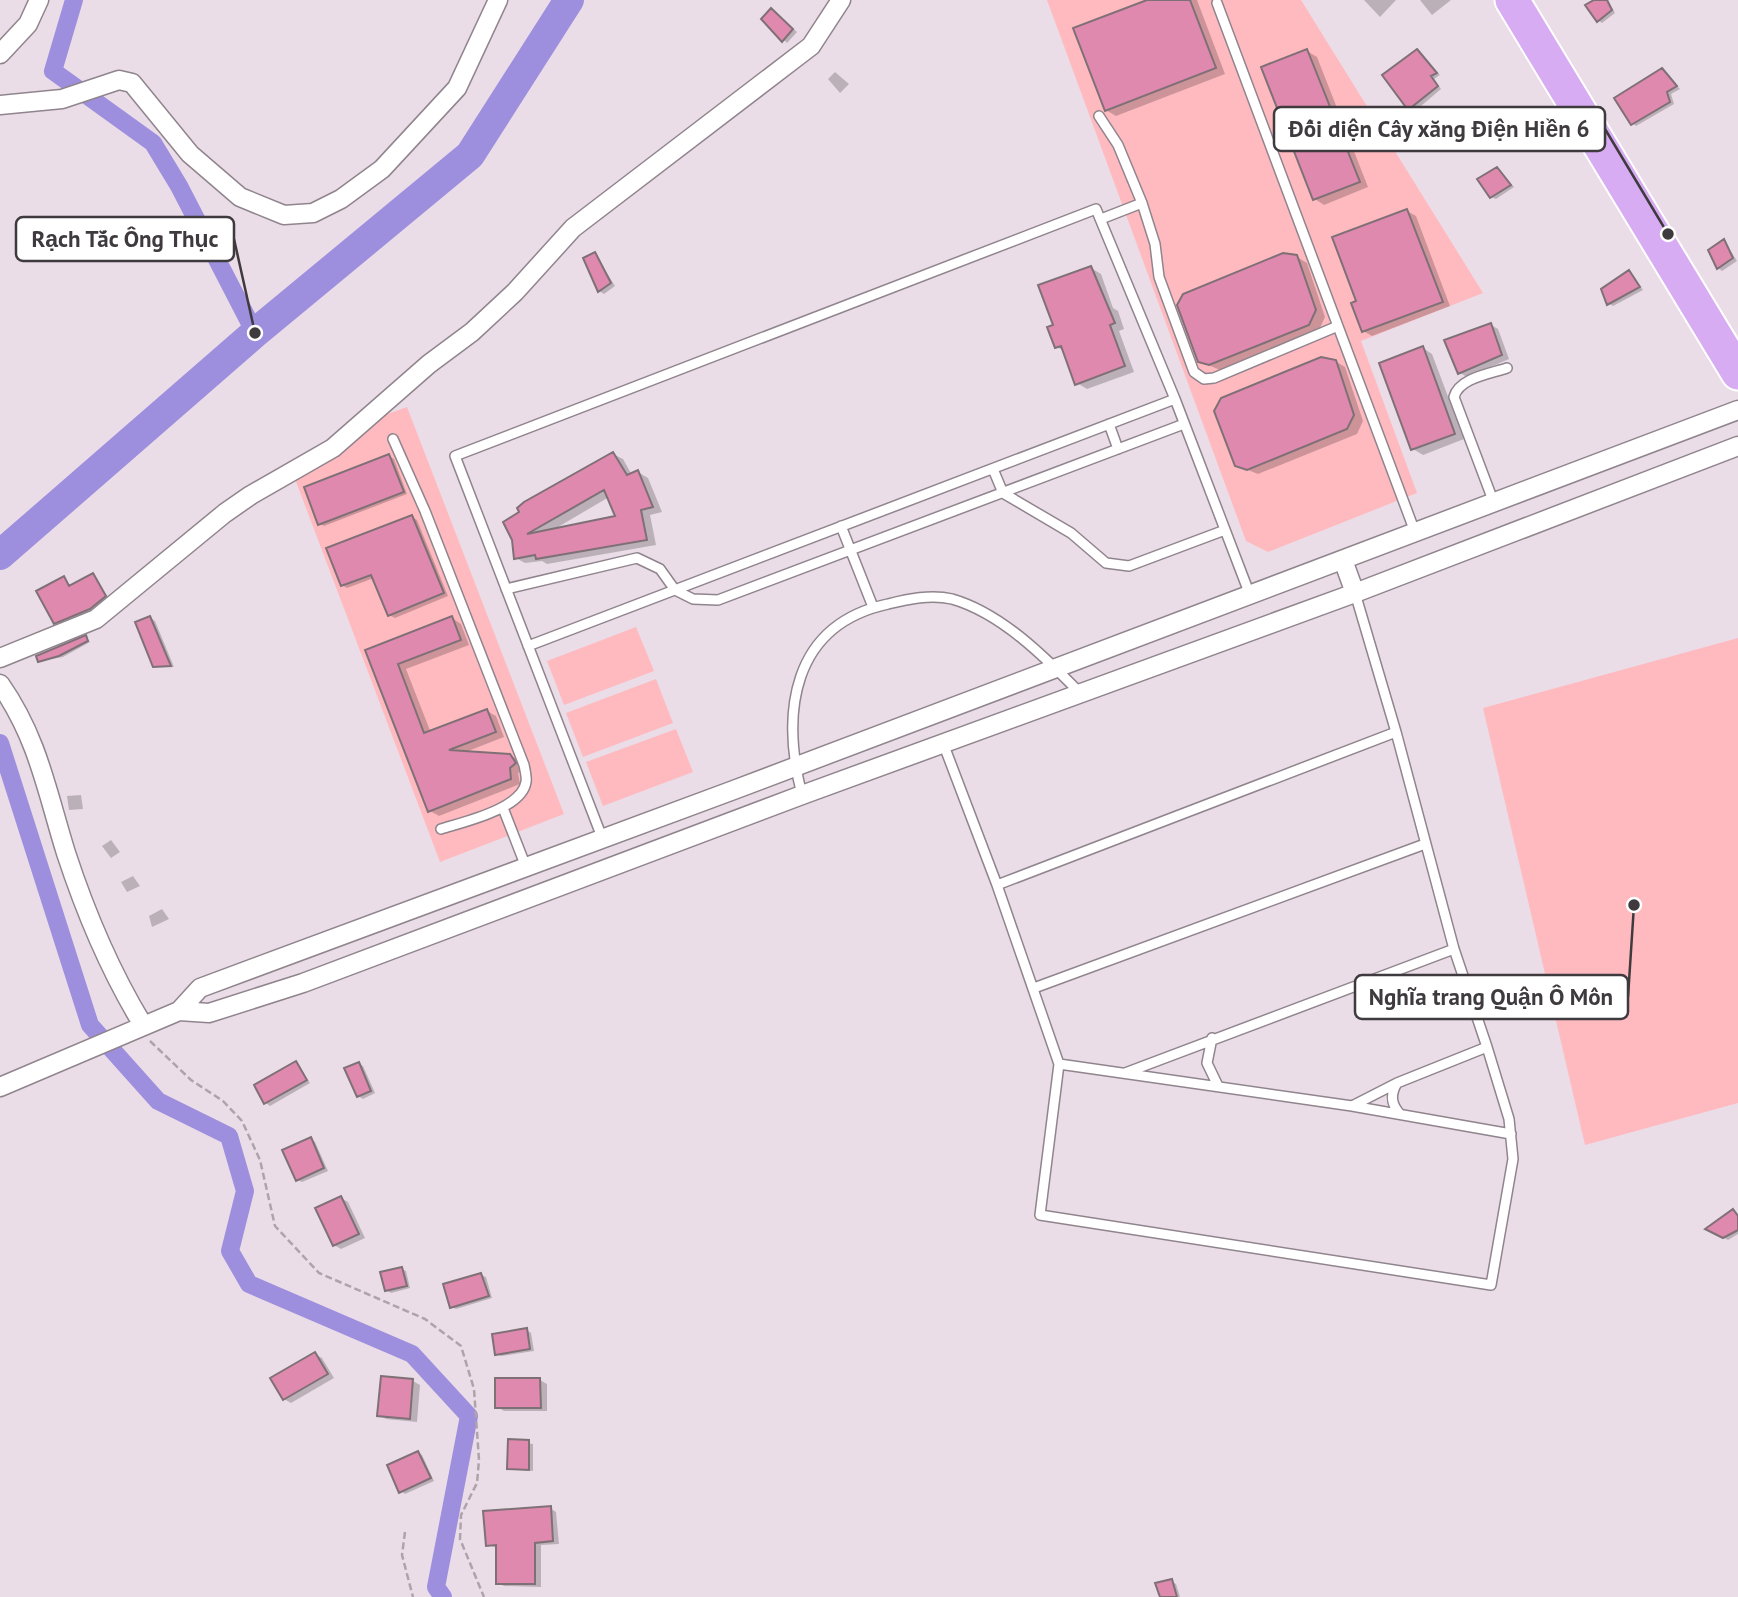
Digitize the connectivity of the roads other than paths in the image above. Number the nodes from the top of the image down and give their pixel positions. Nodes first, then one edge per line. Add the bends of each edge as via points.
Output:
1 (39, 0) edge
2 (498, 0) edge
3 (841, 0) edge
4 (1512, 0) edge
5 (1217, 3) dead end
6 (0, 54) edge
7 (0, 105) edge
8 (1099, 116) dead end
9 (1142, 203) junction
10 (1101, 219) junction
11 (1338, 326) junction
12 (1507, 368) dead end
13 (1738, 373) edge
14 (1175, 399) junction
15 (1738, 410) edge
16 (1109, 424) junction
17 (1184, 424) junction
18 (393, 439) dead end
19 (1738, 446) edge
20 (1118, 449) junction
21 (993, 469) junction
22 (1580, 471) junction
23 (1003, 493) junction
24 (1592, 502) junction
25 (1495, 504) junction
26 (841, 526) junction
27 (1225, 530) junction
28 (1416, 534) junction
29 (850, 550) junction
30 (1343, 560) junction
31 (506, 589) junction
32 (675, 590) junction
33 (1355, 593) junction
34 (1250, 595) junction
35 (873, 607) junction
36 (528, 646) junction
37 (0, 658) edge
38 (1056, 668) junction
39 (0, 684) edge
40 (1080, 693) junction
41 (932, 715) junction
42 (1396, 732) junction
43 (943, 743) junction
44 (795, 767) junction
45 (802, 795) junction
46 (503, 808) junction
47 (441, 829) dead end
48 (603, 840) junction
49 (1426, 844) junction
50 (526, 867) junction
51 (996, 885) junction
52 (536, 895) junction
53 (1454, 949) junction
54 (1034, 988) junction
55 (179, 1011) junction
56 (138, 1028) junction
57 (1212, 1038) junction
58 (1487, 1047) junction
59 (1059, 1065) junction
60 (1125, 1073) junction
61 (1397, 1083) junction
62 (1218, 1086) junction
63 (0, 1087) edge
64 (1352, 1106) junction
65 (1400, 1114) junction
66 (1511, 1134) junction

1 - 6 street via 28,24
2 - 7 street via 457,88 382,169 313,213 284,215 240,197 190,154 132,83 119,80 62,99
3 - 37 street via 811,46 573,228 472,332 333,448 225,513 96,620
4 - 13 highway
5 - 11 lane
8 - 9 lane via 1118,145
9 - 10 lane
9 - 11 lane via 1159,277 1194,372 1204,379
10 - 14 lane
10 - 31 lane via 1096,209 455,456
11 - 28 lane
12 - 25 lane via 1462,384 1454,397
14 - 16 lane
14 - 17 lane
15 - 22 street
16 - 20 lane
16 - 21 lane
17 - 20 lane
17 - 27 lane
18 - 46 lane via 524,765 522,793
19 - 24 street
20 - 23 lane
21 - 23 lane
21 - 26 lane
22 - 24 street
22 - 25 street
23 - 27 lane via 1071,533 1106,563 1119,567
23 - 29 lane
24 - 33 street
25 - 28 street
26 - 29 lane
26 - 32 lane
27 - 34 lane
28 - 30 street
29 - 32 lane via 718,600 693,599
29 - 35 lane
30 - 33 street
30 - 34 street
31 - 32 lane via 637,558 660,569
31 - 36 lane
32 - 36 lane
33 - 40 street
33 - 42 lane
34 - 38 street
35 - 38 lane via 916,597 951,599 996,619
35 - 44 lane via 833,629 806,662 794,695 791,735
36 - 48 lane
38 - 40 lane
38 - 41 street
39 - 56 street via 26,724 40,757 66,854 98,941
40 - 43 street
41 - 43 street
41 - 44 street
42 - 49 lane
42 - 51 lane
43 - 45 street
43 - 51 lane
44 - 45 lane
44 - 48 street
45 - 52 street
46 - 47 lane
46 - 50 lane
48 - 50 street
49 - 53 lane
49 - 54 lane
50 - 52 street
50 - 55 street via 200,988
51 - 54 lane
52 - 55 street via 209,1013
53 - 57 lane
53 - 58 lane
54 - 59 lane
55 - 56 street
56 - 63 street
57 - 60 lane
57 - 62 lane via 1207,1063
58 - 61 lane
58 - 66 lane
59 - 60 lane
59 - 66 lane via 1040,1215 1286,1253 1491,1284 1511,1174
60 - 62 lane
61 - 64 lane
61 - 65 lane via 1392,1095
62 - 64 lane
64 - 65 lane
65 - 66 lane

